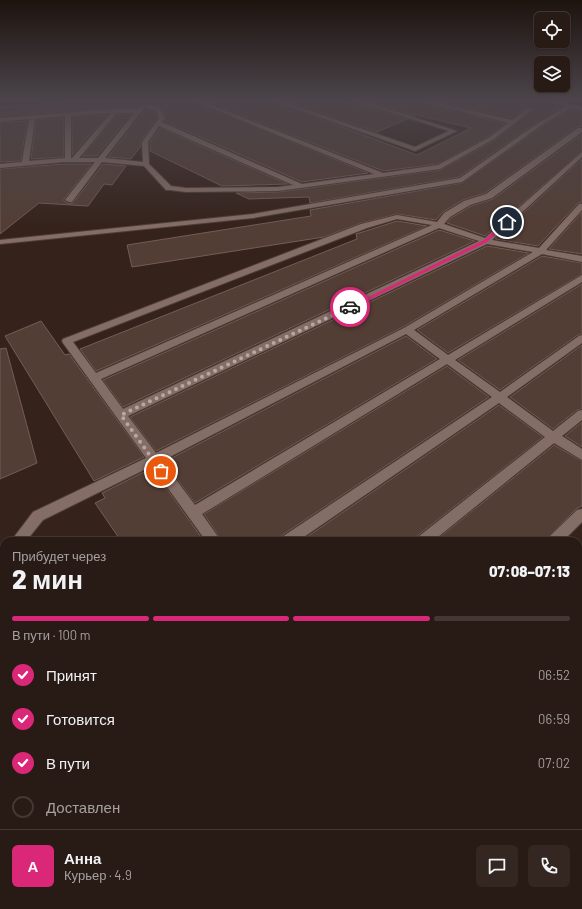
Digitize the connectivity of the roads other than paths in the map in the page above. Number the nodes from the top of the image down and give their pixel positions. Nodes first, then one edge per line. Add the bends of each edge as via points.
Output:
1 (28, 142) edge
2 (70, 142) edge
3 (87, 142) edge
4 (114, 142) edge
5 (145, 142) edge
6 (201, 142) edge
7 (300, 142) edge
8 (394, 142) edge
9 (431, 142) edge
10 (484, 142) edge
11 (514, 142) edge
12 (562, 142) edge
13 (582, 154) edge
14 (71, 160) junction
15 (100, 160) junction
16 (25, 163) junction
17 (146, 164) junction
18 (0, 166) edge
19 (381, 175) junction
20 (303, 186) junction
21 (69, 200) dead end
22 (582, 206) edge
23 (439, 225) junction
24 (486, 241) junction
25 (0, 242) edge
26 (540, 252) junction
27 (582, 259) edge
28 (582, 278) edge
29 (407, 330) junction
30 (582, 338) edge
31 (446, 360) junction
32 (94, 378) junction
33 (500, 397) junction
34 (582, 414) edge
35 (121, 415) junction
36 (554, 437) junction
37 (582, 455) edge
38 (153, 460) junction
39 (193, 513) junction
40 (582, 514) edge
41 (21, 537) edge
42 (211, 537) edge
43 (294, 537) edge
44 (428, 537) edge
45 (558, 537) edge

1 - 16 lane
2 - 14 lane
3 - 14 lane
4 - 15 lane
5 - 17 lane
6 - 20 lane
7 - 19 lane
8 - 9 lane via 415,150
10 - 19 lane via 440,167
11 - 25 lane via 462,180 253,216
12 - 23 lane via 489,196 467,203 448,215
13 - 24 lane
14 - 15 lane
14 - 16 lane
15 - 17 lane
15 - 21 lane
16 - 18 lane
17 - 20 lane via 169,188 278,189
19 - 20 lane
22 - 26 lane
23 - 24 lane
23 - 32 lane
23 - 32 lane via 397,217 364,226 67,341
24 - 26 lane
24 - 35 lane
26 - 27 lane
26 - 29 lane
28 - 31 lane
29 - 31 lane
29 - 38 lane
30 - 33 lane
31 - 33 lane
31 - 39 lane
32 - 35 lane
33 - 36 lane
33 - 43 lane
34 - 36 lane
35 - 38 lane
36 - 37 lane
36 - 44 lane
38 - 39 lane
38 - 41 lane via 38,516
39 - 42 lane
40 - 45 lane

